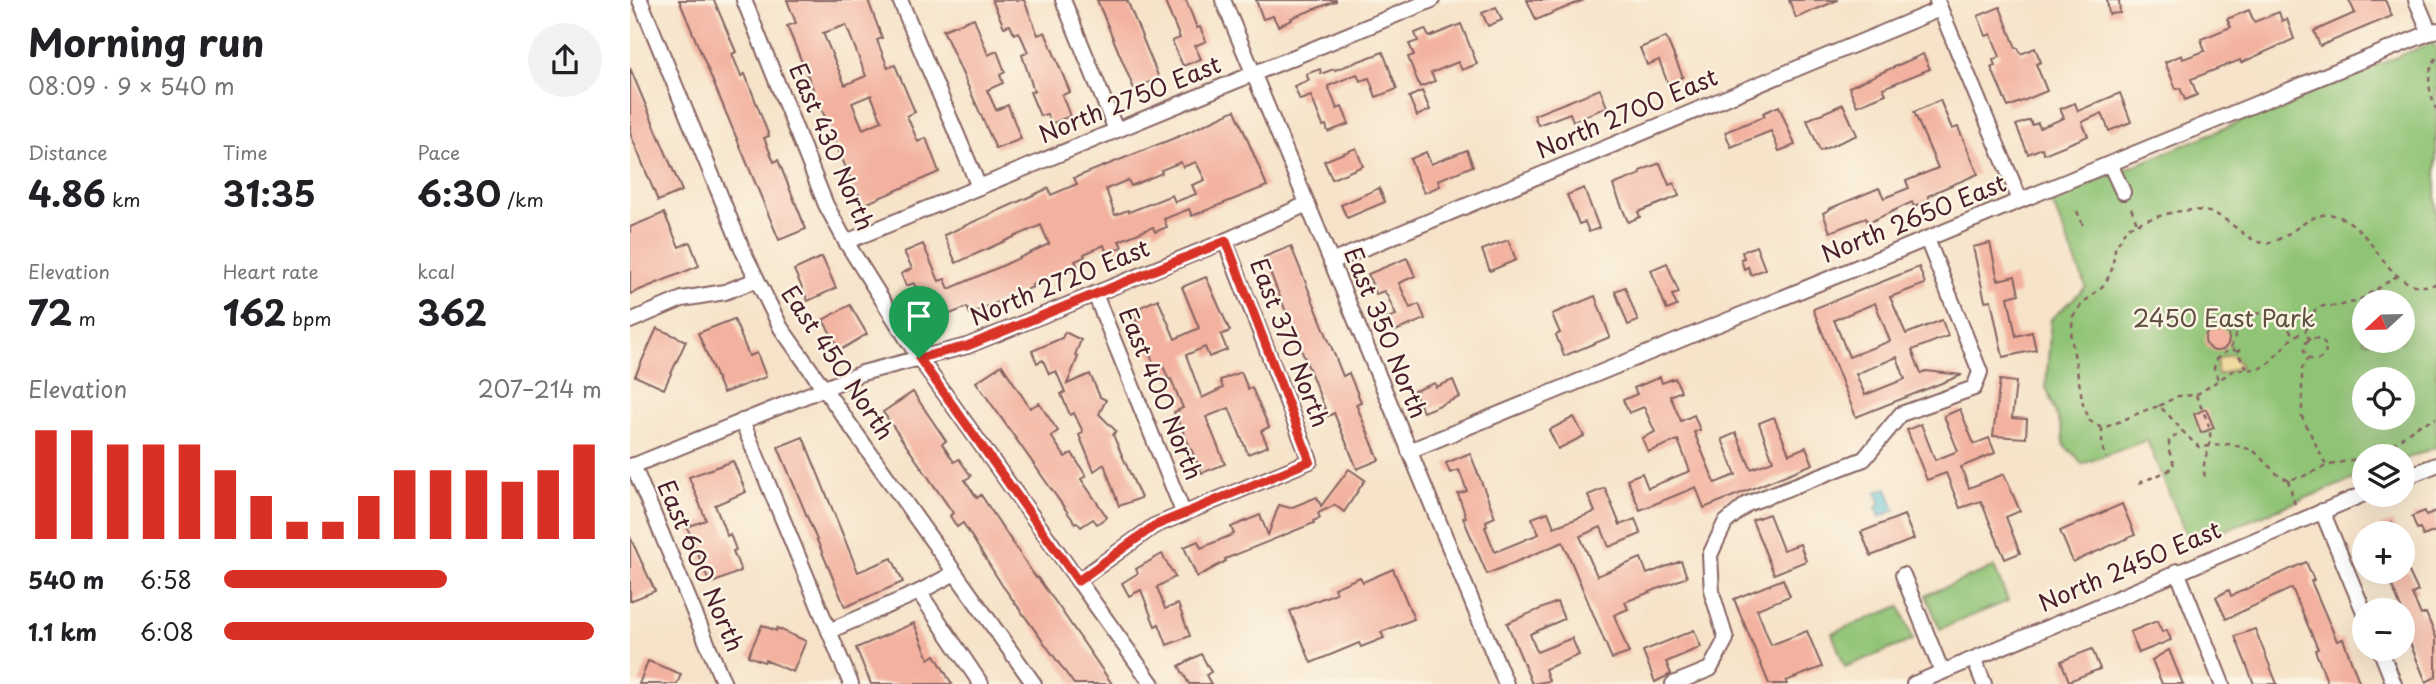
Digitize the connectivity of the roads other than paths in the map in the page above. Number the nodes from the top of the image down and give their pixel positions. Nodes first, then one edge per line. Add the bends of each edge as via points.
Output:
1 (640, 0) edge
2 (744, 0) edge
3 (900, 0) edge
4 (1063, 0) edge
5 (1223, 0) edge
6 (1432, 0) edge
7 (2416, 0) edge
8 (1938, 5) edge
9 (2433, 31) edge
10 (1253, 74) junction
11 (1116, 130) junction
12 (2110, 164) junction
13 (979, 187) junction
14 (2123, 192) dead end
15 (2020, 200) junction
16 (1307, 204) junction
17 (1927, 239) junction
18 (1226, 241) junction
19 (846, 242) junction
20 (1331, 262) junction
21 (756, 280) junction
22 (1095, 294) junction
23 (630, 321) edge
24 (919, 358) junction
25 (823, 387) junction
26 (742, 421) junction
27 (1409, 451) junction
28 (2436, 465) edge
29 (632, 466) edge
30 (2415, 473) edge
31 (2352, 499) edge
32 (2322, 510) junction
33 (1184, 512) junction
34 (2176, 572) junction
35 (955, 573) junction
36 (1903, 575) dead end
37 (1078, 581) junction
38 (919, 592) junction
39 (2358, 598) edge
40 (829, 631) junction
41 (1974, 659) junction
42 (2385, 661) edge
43 (1942, 672) junction
44 (724, 684) edge
45 (851, 684) edge
46 (981, 684) edge
47 (1034, 684) edge
48 (1152, 684) edge
49 (1506, 684) edge
50 (1673, 684) edge
51 (1914, 684) edge
52 (1984, 684) edge
53 (2222, 684) edge
54 (2394, 684) edge

1 - 21 street, East 450 North
2 - 19 street, East 430 North
3 - 13 street
4 - 11 street
5 - 10 street, East 350 North
6 - 10 street, North 2750 East
7 - 9 street
8 - 15 street
8 - 20 street, North 2700 East
9 - 12 street, North 2650 East
10 - 11 street, North 2750 East
10 - 16 street, East 350 North
11 - 13 street, North 2750 East
12 - 14 street
12 - 15 street, North 2650 East
13 - 19 street, North 2750 East
15 - 17 street, North 2650 East
16 - 18 street, North 2720 East
16 - 20 street, East 350 North
17 - 27 street, North 2650 East
17 - 50 street via 1980,372 1974,388 1901,414 1864,459 1747,504 1725,523 1710,555 1712,593 1726,639 1710,669
18 - 22 street, North 2720 East
18 - 33 street, East 370 North via 1310,461
19 - 24 street, East 430 North
20 - 27 street, East 350 North
21 - 23 street via 725,292 682,299
21 - 25 street, East 450 North via 781,328
22 - 24 street, North 2720 East via 967,346
22 - 33 street, East 400 North
24 - 25 street, North 2720 East
24 - 37 street, East 430 North
25 - 26 street, North 2720 East
25 - 35 street, East 450 North
26 - 29 street, North 2720 East
26 - 40 street
27 - 49 street, East 350 North
28 - 30 street
29 - 44 street, East 600 North
31 - 32 street, North 2450 East
32 - 34 street, North 2450 East
32 - 39 street
33 - 37 street via 1154,526
34 - 41 street, North 2450 East
34 - 53 street
35 - 38 street
35 - 47 street, East 450 North
36 - 43 street
37 - 48 street, East 430 North
38 - 40 street
38 - 46 street
40 - 45 street
41 - 43 street, North 2450 East
41 - 52 street
42 - 54 street
43 - 51 street, North 2450 East

